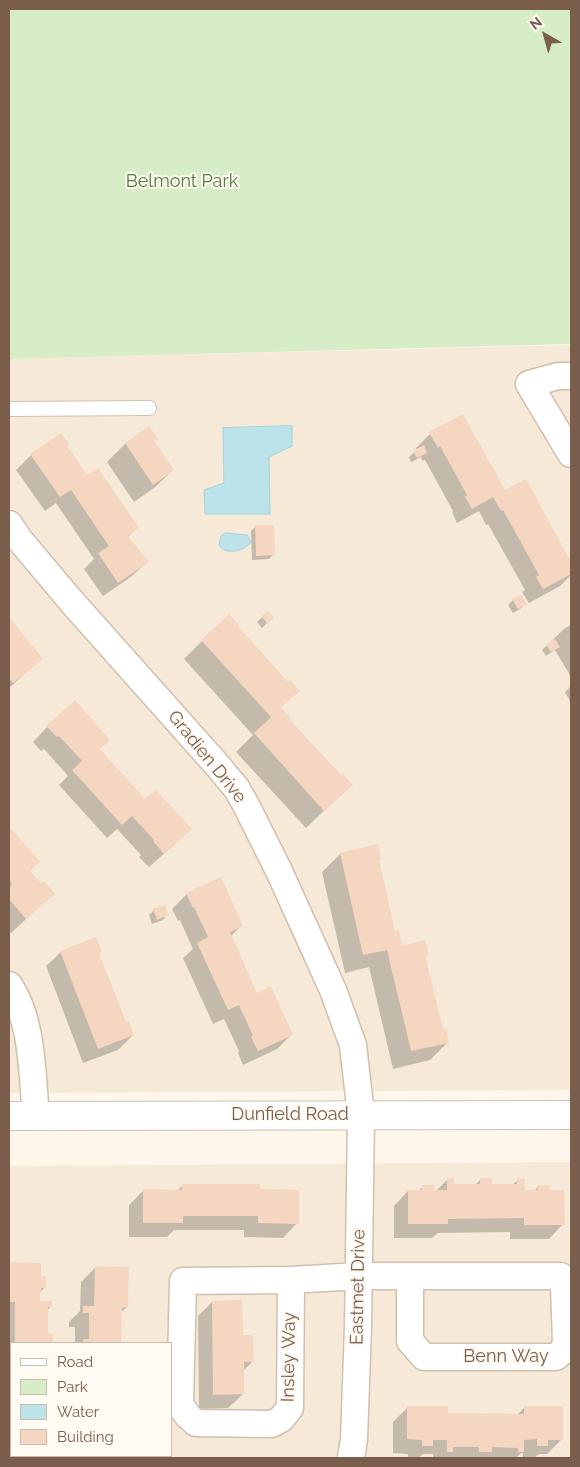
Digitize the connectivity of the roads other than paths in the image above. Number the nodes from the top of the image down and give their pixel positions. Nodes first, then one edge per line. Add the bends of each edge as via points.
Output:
1 (571, 376) edge
2 (149, 408) dead end
3 (9, 409) edge
4 (571, 454) edge
5 (9, 524) edge
6 (9, 985) edge
7 (361, 1115) junction
8 (571, 1115) edge
9 (9, 1116) edge
10 (36, 1116) junction
11 (359, 1276) junction
12 (410, 1277) junction
13 (291, 1280) junction
14 (351, 1458) edge

1 - 4 street via 529,384
2 - 3 lane
5 - 7 street, Gradien Drive via 72,602 237,788 333,990 353,1045
6 - 10 street via 28,1039
7 - 8 street, Dunfield Road
7 - 10 street, Dunfield Road
7 - 11 street, Eastmet Drive
9 - 10 street, Dunfield Road
11 - 12 street, Benn Way
11 - 13 street, Insley Way
11 - 14 street, Eastmet Drive
12 - 12 street, Benn Way via 410,1341 424,1357 556,1357 564,1351 564,1285 561,1276
13 - 13 street, Insley Way via 183,1281 180,1405 196,1423 272,1424 290,1408

